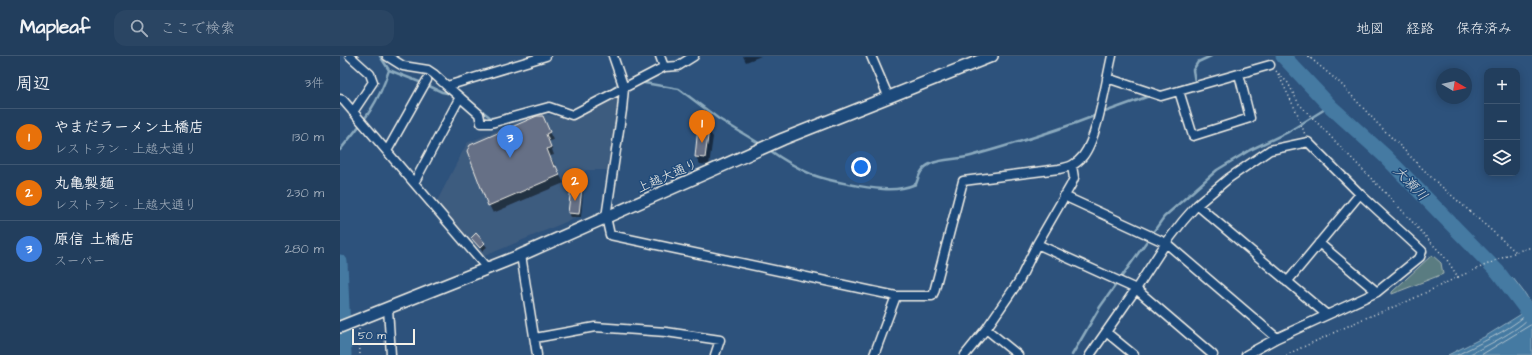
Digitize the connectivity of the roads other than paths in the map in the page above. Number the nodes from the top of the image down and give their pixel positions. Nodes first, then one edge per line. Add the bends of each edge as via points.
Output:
1 (350, 56) edge
2 (387, 56) edge
3 (546, 56) edge
4 (613, 56) edge
5 (660, 56) edge
6 (694, 56) edge
7 (871, 56) edge
8 (992, 56) edge
9 (1112, 56) edge
10 (1270, 65) road end
11 (664, 67) junction
12 (1239, 74) junction
13 (1107, 78) junction
14 (427, 80) dead end
15 (447, 86) junction
16 (624, 88) junction
17 (1179, 91) junction
18 (460, 97) junction
19 (341, 98) edge
20 (889, 98) junction
21 (353, 112) junction
22 (387, 151) junction
23 (1072, 166) junction
24 (414, 182) junction
25 (1360, 194) junction
26 (1064, 196) junction
27 (1197, 206) junction
28 (606, 217) junction
29 (1319, 243) junction
30 (1037, 244) junction
31 (1166, 244) junction
32 (521, 254) junction
33 (486, 267) junction
34 (1287, 282) junction
35 (1136, 290) junction
36 (1377, 292) junction
37 (896, 296) junction
38 (388, 308) junction
39 (1327, 315) junction
40 (340, 327) edge
41 (986, 328) junction
42 (1106, 332) junction
43 (535, 338) junction
44 (1277, 338) junction
45 (391, 355) edge
46 (537, 355) edge
47 (715, 355) edge
48 (874, 355) edge
49 (965, 355) edge
50 (1018, 355) edge
51 (1090, 355) edge
52 (1134, 355) edge
53 (1213, 355) edge
54 (1246, 355) edge

1 - 21 street via 370,74 373,82
2 - 15 street via 403,66 428,70
3 - 15 street
4 - 16 street
5 - 11 street
6 - 11 street via 678,66
7 - 20 street
8 - 20 main road, 上越大通り
9 - 13 street
10 - 12 street
11 - 16 street
12 - 17 street
12 - 17 street via 1250,118 1194,136
13 - 17 street via 1161,96
13 - 23 street via 1096,129 1083,156
14 - 22 street
15 - 18 street
16 - 18 street via 572,115 549,107 491,124 482,123 479,114
16 - 28 street
18 - 24 street
19 - 21 street
20 - 28 main road, 上越大通り via 783,139
21 - 22 street
22 - 24 street
23 - 26 street via 1074,178
23 - 37 street via 963,181 932,296
24 - 33 street
25 - 27 street via 1308,142 1270,150 1229,178
25 - 29 street
25 - 36 street via 1422,250 1420,257
26 - 30 street
26 - 31 street
27 - 31 street
27 - 34 street
28 - 32 main road, 上越大通り
28 - 37 street via 610,235
29 - 34 street
29 - 36 street
30 - 35 street
30 - 41 street via 1019,281
31 - 35 street
31 - 44 street
32 - 33 main road, 上越大通り
32 - 43 street
33 - 38 main road, 上越大通り
34 - 39 street
35 - 42 street
35 - 53 street
36 - 39 street
37 - 48 street
38 - 40 main road, 上越大通り
38 - 45 street
39 - 44 street
41 - 49 street
41 - 50 street
42 - 51 street
42 - 52 street
43 - 46 street
43 - 47 street via 595,326 666,332 720,340
44 - 54 street

